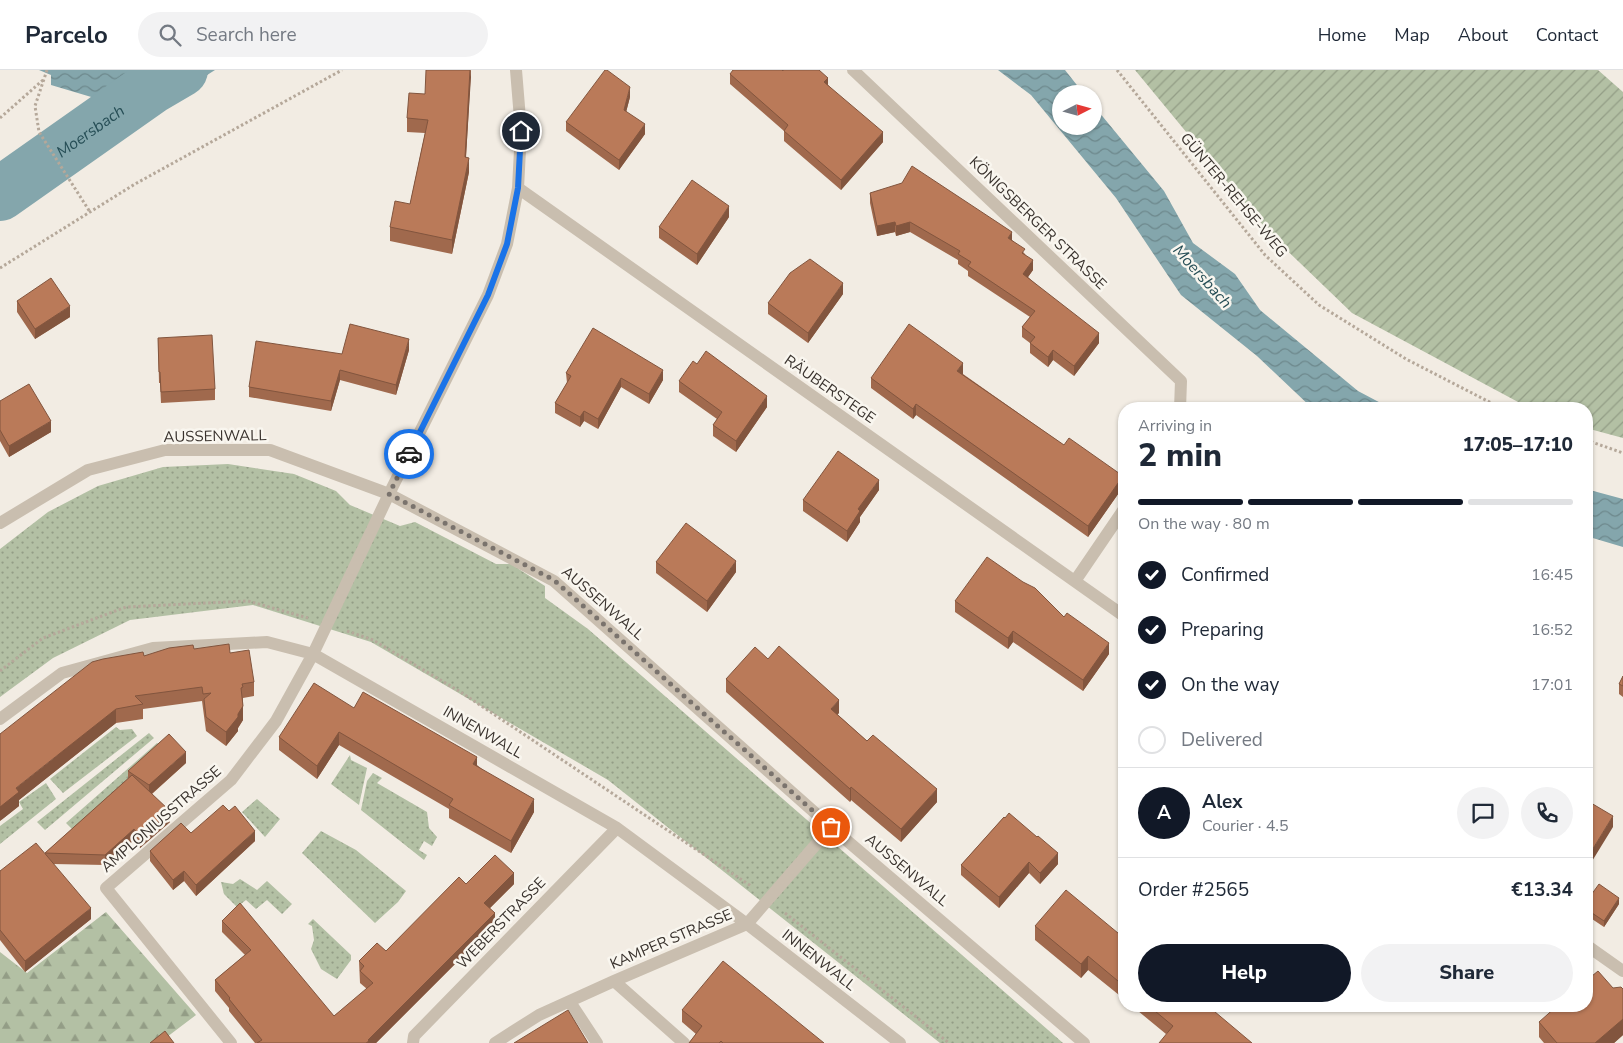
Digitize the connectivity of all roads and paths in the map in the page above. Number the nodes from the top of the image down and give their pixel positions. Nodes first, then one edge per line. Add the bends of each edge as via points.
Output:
1 (47, 70) edge
2 (342, 70) edge
3 (516, 70) edge
4 (853, 70) edge
5 (1117, 70) edge
6 (43, 80) junction
7 (0, 118) edge
8 (518, 188) junction
9 (90, 212) junction
10 (0, 268) edge
11 (1180, 402) edge
12 (1489, 402) edge
13 (1593, 442) edge
14 (1623, 453) edge
15 (389, 494) junction
16 (1118, 518) edge
17 (0, 523) edge
18 (1074, 581) junction
19 (1118, 612) edge
20 (312, 654) junction
21 (0, 719) edge
22 (831, 827) junction
23 (617, 828) junction
24 (747, 924) junction
25 (1593, 950) edge
26 (1623, 971) edge
27 (614, 980) junction
28 (570, 1002) junction
29 (232, 1043) edge
30 (413, 1043) edge
31 (495, 1043) edge
32 (597, 1043) edge
33 (684, 1043) edge
34 (900, 1043) edge
35 (1084, 1043) edge

1 - 6 path
2 - 9 path
3 - 8 street via 521,131
4 - 11 street, KÖNIGSBERGER STRASSE via 1181,381
5 - 12 path, GÜNTER-REHSE-WEG via 1265,254 1319,305 1406,359
6 - 7 path
6 - 9 path via 34,106 39,132
8 - 15 street via 507,244 488,295
8 - 18 street, RÄUBERSTEGE
9 - 10 path
13 - 14 path
15 - 17 street, AUSSENWALL via 270,450 165,450 88,470
15 - 20 street, AMPLONIUSSTRASSE
15 - 22 street, AUSSENWALL via 554,580
16 - 18 street
18 - 19 street, RÄUBERSTEGE
20 - 21 street, INNENWALL via 267,642 153,648 62,674
20 - 23 street, INNENWALL
20 - 29 street, AMPLONIUSSTRASSE via 276,721 231,780 106,888
22 - 24 street, KAMPER STRASSE
22 - 35 street, AUSSENWALL
23 - 24 street, INNENWALL
23 - 30 street, WEBERSTRASSE via 414,1036
24 - 27 street, KAMPER STRASSE
24 - 34 street, INNENWALL
25 - 26 street
27 - 28 street, KAMPER STRASSE
27 - 33 street
28 - 31 street, KAMPER STRASSE via 539,1016
28 - 32 street

